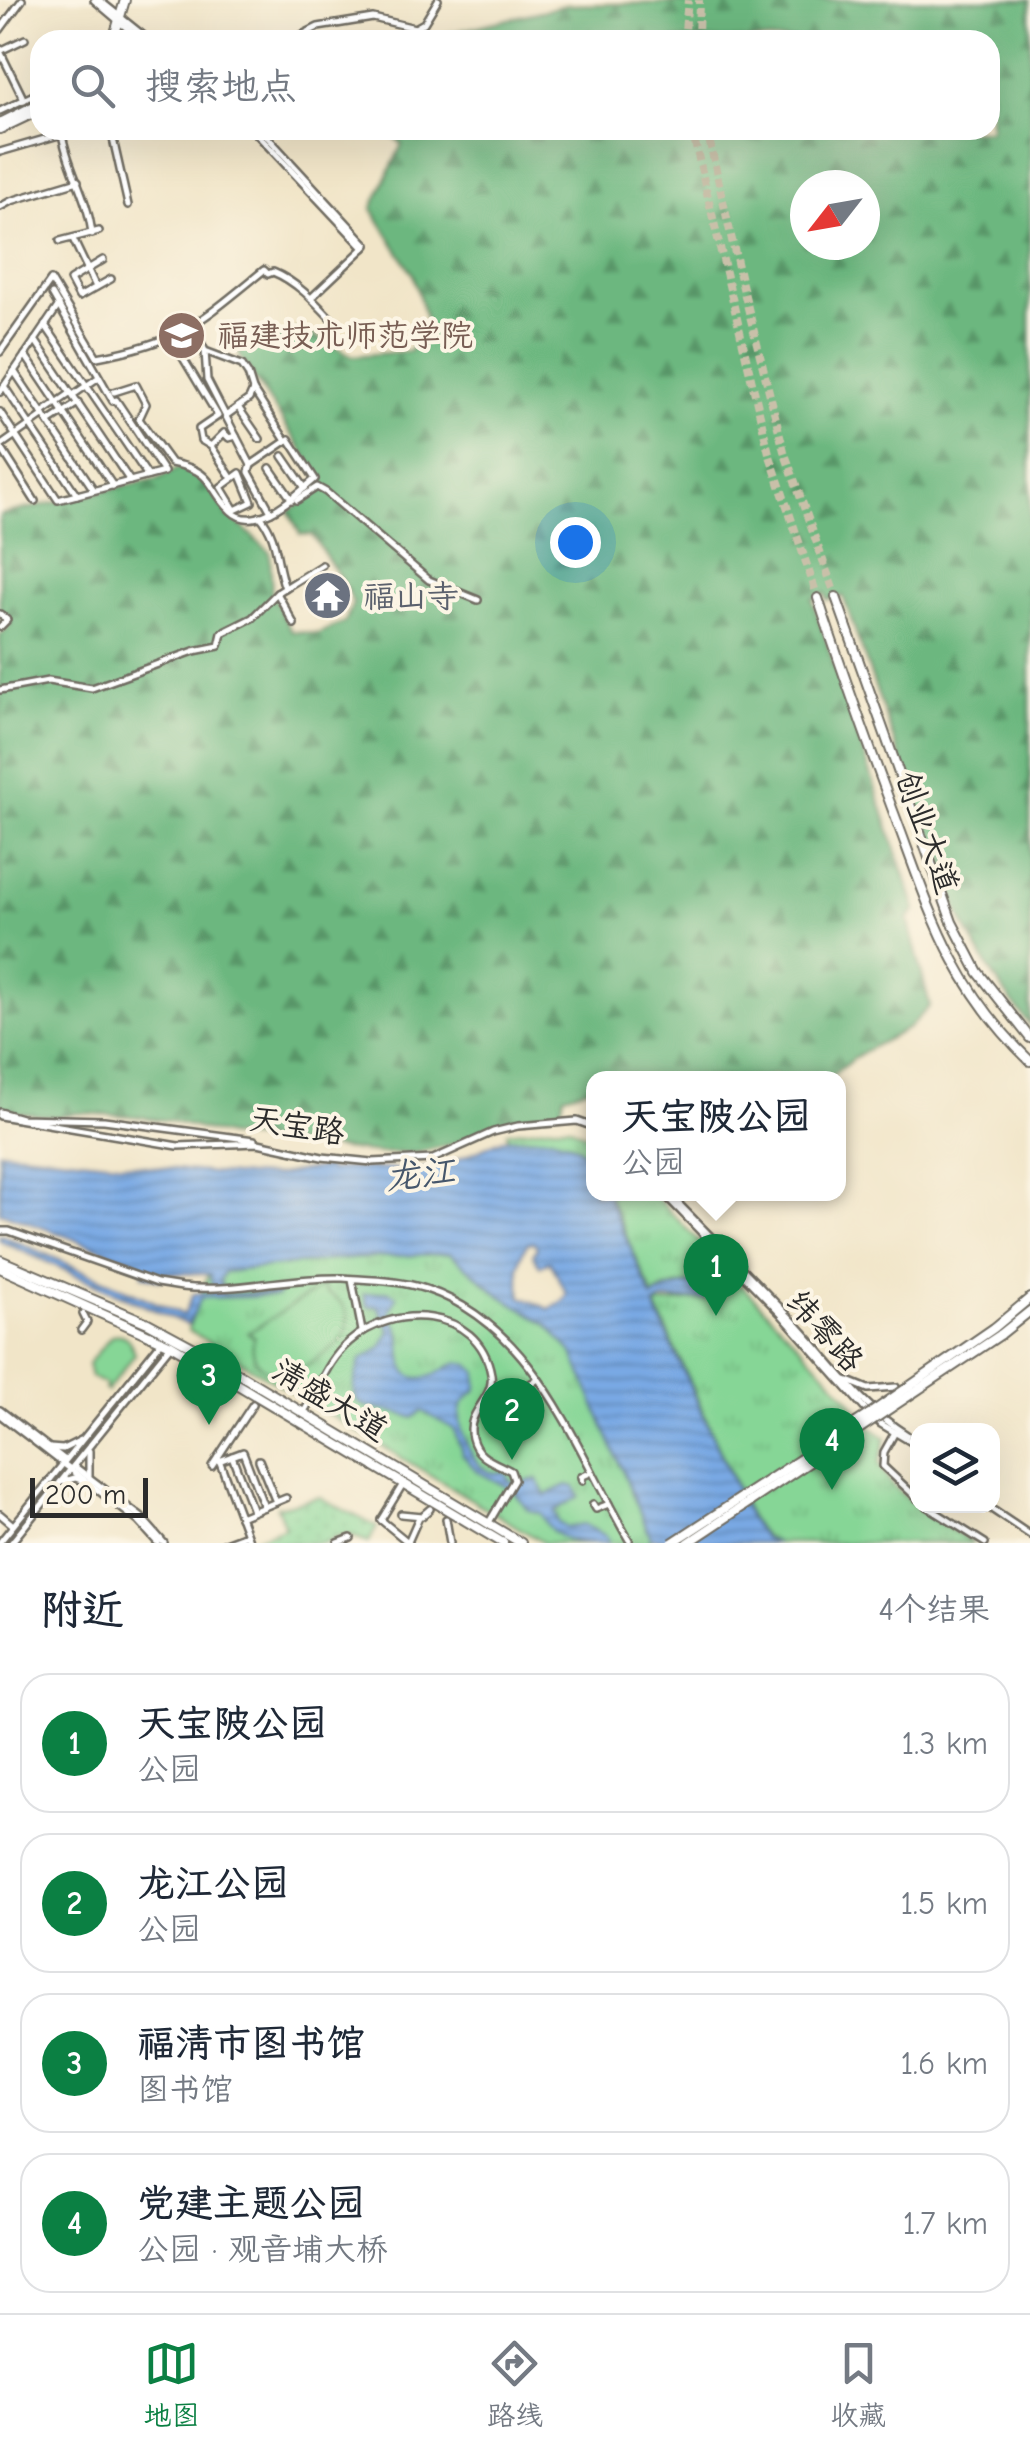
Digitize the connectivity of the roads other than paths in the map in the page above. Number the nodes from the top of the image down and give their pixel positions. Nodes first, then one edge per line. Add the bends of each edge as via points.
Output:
1 (22, 0) edge
2 (96, 0) edge
3 (128, 0) edge
4 (438, 0) edge
5 (122, 22) junction
6 (0, 30) edge
7 (119, 30) edge
8 (130, 30) edge
9 (134, 30) edge
10 (312, 30) edge
11 (25, 39) dead end
12 (30, 97) edge
13 (24, 100) junction
14 (0, 111) edge
15 (30, 112) edge
16 (0, 126) edge
17 (41, 140) edge
18 (63, 140) edge
19 (113, 140) edge
20 (262, 140) edge
21 (271, 140) edge
22 (0, 152) edge
23 (78, 181) junction
24 (128, 205) dead end
25 (0, 208) edge
26 (73, 239) junction
27 (60, 241) dead end
28 (364, 248) junction
29 (103, 260) dead end
30 (86, 270) junction
31 (111, 278) dead end
32 (96, 287) junction
33 (52, 294) dead end
34 (310, 298) junction
35 (59, 305) junction
36 (46, 324) junction
37 (336, 324) dead end
38 (194, 326) junction
39 (171, 338) junction
40 (35, 340) junction
41 (204, 350) junction
42 (0, 352) edge
43 (24, 356) junction
44 (14, 371) junction
45 (99, 377) junction
46 (86, 386) junction
47 (2, 389) edge
48 (253, 390) junction
49 (114, 392) dead end
50 (72, 394) junction
51 (56, 403) junction
52 (78, 403) junction
53 (238, 407) junction
54 (0, 412) edge
55 (63, 413) junction
56 (43, 414) junction
57 (227, 414) junction
58 (48, 422) junction
59 (30, 425) junction
60 (15, 435) junction
61 (236, 436) junction
62 (260, 439) dead end
63 (286, 442) junction
64 (211, 446) junction
65 (283, 456) dead end
66 (251, 465) junction
67 (270, 468) dead end
68 (148, 476) junction
69 (231, 477) junction
70 (130, 481) junction
71 (112, 486) junction
72 (305, 488) junction
73 (94, 490) junction
74 (77, 495) junction
75 (292, 500) junction
76 (35, 501) dead end
77 (270, 513) junction
78 (260, 516) junction
79 (322, 565) dead end
80 (285, 588) junction
81 (278, 593) junction
82 (818, 598) tunnel mouth
83 (836, 598) tunnel mouth
84 (478, 600) dead end
85 (0, 614) edge
86 (294, 624) dead end
87 (0, 627) edge
88 (0, 690) edge
89 (1030, 1038) edge
90 (1030, 1061) edge
91 (0, 1114) edge
92 (583, 1121) junction
93 (586, 1122) edge
94 (673, 1201) edge
95 (673, 1201) edge
96 (0, 1231) edge
97 (0, 1260) edge
98 (0, 1271) edge
99 (352, 1279) junction
100 (1030, 1298) edge
101 (1030, 1311) edge
102 (83, 1314) dead end
103 (80, 1330) dead end
104 (362, 1331) junction
105 (997, 1332) junction
106 (166, 1343) junction
107 (538, 1378) junction
108 (844, 1379) junction
109 (896, 1387) dead end
110 (518, 1392) dead end
111 (254, 1404) dead end
112 (0, 1413) edge
113 (303, 1413) junction
114 (894, 1434) dead end
115 (910, 1439) edge
116 (910, 1440) edge
117 (82, 1442) junction
118 (89, 1448) junction
119 (48, 1449) junction
120 (232, 1456) junction
121 (218, 1459) junction
122 (259, 1460) dead end
123 (65, 1462) junction
124 (212, 1466) dead end
125 (72, 1468) junction
126 (592, 1472) junction
127 (53, 1476) junction
128 (88, 1480) junction
129 (582, 1480) dead end
130 (60, 1482) junction
131 (403, 1484) junction
132 (44, 1488) junction
133 (910, 1492) edge
134 (51, 1494) junction
135 (286, 1498) dead end
136 (276, 1502) junction
137 (593, 1504) dead end
138 (609, 1504) junction
139 (264, 1507) junction
140 (430, 1510) dead end
141 (253, 1512) junction
142 (937, 1513) edge
143 (1000, 1513) edge
144 (401, 1514) dead end
145 (0, 1515) edge
146 (419, 1516) junction
147 (240, 1517) junction
148 (446, 1520) dead end
149 (488, 1524) junction
150 (14, 1525) junction
151 (1030, 1533) edge
152 (247, 1535) junction
153 (629, 1540) dead end
154 (236, 1541) edge
155 (0, 1542) edge
156 (408, 1542) edge
157 (11, 1543) edge
158 (161, 1543) edge
159 (226, 1543) edge
160 (250, 1543) edge
161 (450, 1543) edge
162 (503, 1543) edge
163 (521, 1543) edge
164 (672, 1543) edge
165 (688, 1543) edge
166 (985, 1543) edge

1 - 6 street
2 - 5 street
3 - 5 main road
4 - 10 street via 416,28 373,18
5 - 7 main road
5 - 8 street
5 - 9 street
11 - 13 street via 0,51
12 - 13 street
13 - 14 street
15 - 16 main road
17 - 22 street
18 - 23 street
19 - 24 street
20 - 28 street
21 - 28 street
23 - 25 street
23 - 26 street via 96,232
26 - 27 street
26 - 30 street
28 - 34 street
29 - 30 street
30 - 32 street
30 - 32 street via 70,280 79,297
31 - 32 street
33 - 35 street
34 - 37 street
34 - 38 street via 264,270
35 - 36 street
35 - 45 street
36 - 40 street
36 - 46 street
38 - 39 street
38 - 41 street
39 - 42 street via 97,357 51,280
39 - 64 street via 218,416 199,429
40 - 43 street
40 - 50 street
41 - 48 street via 242,366
41 - 57 street via 207,380
43 - 44 street
43 - 51 street
44 - 47 street
44 - 56 street
45 - 46 street
45 - 68 street via 164,472
46 - 50 street
46 - 68 street
47 - 59 street
48 - 53 street
48 - 63 street
49 - 78 street via 136,385 146,404 140,419 171,463 210,479 238,516
50 - 51 street
50 - 52 street
51 - 55 street
51 - 56 street
52 - 55 street
52 - 70 street
53 - 57 street
53 - 62 street
54 - 60 street
55 - 58 street
55 - 71 street
56 - 58 street
56 - 59 street
57 - 61 street
58 - 73 street
59 - 60 street
59 - 74 street
60 - 74 street via 58,500
60 - 76 street via 0,446
61 - 64 street via 224,433
61 - 66 street
63 - 66 street
63 - 72 street via 315,479
64 - 69 street
65 - 72 street
66 - 77 street
67 - 75 street
68 - 70 street
69 - 69 street via 240,473 252,496 240,510 221,487
70 - 71 street
71 - 73 street
72 - 75 street
73 - 74 street
75 - 77 street
77 - 78 street
77 - 84 street via 317,487 429,580
78 - 80 street via 277,543
79 - 80 street
80 - 81 street
81 - 86 street
81 - 88 street via 222,634 220,646 92,688 48,681
82 - 90 main road, 创业大道 via 940,938 983,1008
83 - 89 main road, 创业大道 via 952,922 978,972
85 - 87 street via 7,620
91 - 92 street, 天宝路 via 119,1122 372,1160 432,1156 508,1126
91 - 92 street, 天宝路 via 178,1146 258,1143 372,1162 434,1159 493,1132
92 - 93 street
94 - 108 street, 纬零路
95 - 116 street, 纬零路 via 864,1409
96 - 99 street via 157,1283 217,1288
97 - 113 main road, 清盛大道 via 148,1323
98 - 106 main road, 清盛大道
99 - 104 street
99 - 107 street via 415,1286 451,1300 497,1330
100 - 105 main road
101 - 105 main road
102 - 103 street via 87,1322
104 - 113 street via 333,1359
104 - 149 street via 414,1315 441,1319 475,1342 492,1378 472,1419 472,1441 484,1457 511,1472
105 - 164 main road, bridge
105 - 165 main road, bridge
106 - 117 street
106 - 118 street
106 - 131 main road, 清盛大道
107 - 110 street
107 - 126 street
108 - 109 street via 868,1389
108 - 115 street, 纬零路
111 - 121 street
112 - 119 street
113 - 149 main road, 清盛大道
114 - 133 street via 884,1466
117 - 118 street
117 - 119 street
117 - 123 street
118 - 125 street
118 - 128 street
119 - 123 street
119 - 127 street
120 - 121 street
120 - 139 street via 243,1452
120 - 141 street
121 - 124 street
121 - 147 street
122 - 136 street
123 - 125 street
123 - 127 street
125 - 128 street
125 - 130 street
126 - 129 street
126 - 138 street
127 - 132 street
128 - 130 street
128 - 158 street
130 - 134 street
131 - 156 street via 380,1519
131 - 162 main road, 清盛大道
132 - 134 street
132 - 150 street
134 - 157 street
135 - 136 street
136 - 139 street
137 - 138 street
138 - 153 street
139 - 141 street
140 - 146 street
141 - 147 street
142 - 166 street
143 - 151 street
144 - 146 street
145 - 150 street
146 - 156 street
147 - 152 street
148 - 161 street
149 - 163 main road, 清盛大道
150 - 155 street
152 - 154 street
152 - 160 street
154 - 159 street

